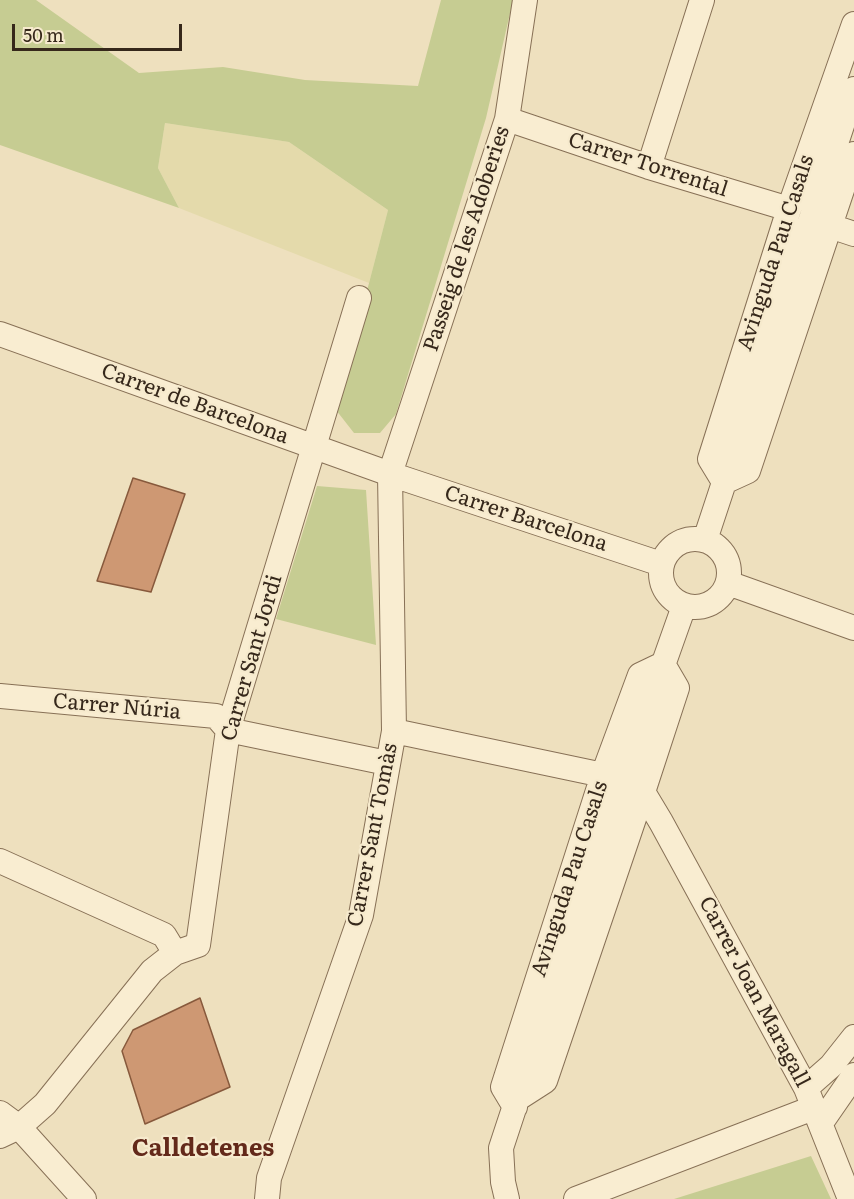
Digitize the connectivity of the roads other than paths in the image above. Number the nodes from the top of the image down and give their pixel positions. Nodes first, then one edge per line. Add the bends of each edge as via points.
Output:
1 (525, 0) edge
2 (702, 0) edge
3 (854, 24) edge
4 (854, 88) edge
5 (507, 119) junction
6 (854, 154) edge
7 (649, 167) junction
8 (789, 209) junction
9 (830, 226) junction
10 (854, 234) edge
11 (358, 298) dead end
12 (0, 334) edge
13 (314, 447) junction
14 (390, 474) junction
15 (724, 482) junction
16 (705, 540) junction
17 (662, 564) junction
18 (728, 583) junction
19 (684, 606) junction
20 (854, 628) edge
21 (663, 664) junction
22 (0, 696) edge
23 (228, 730) junction
24 (394, 731) junction
25 (387, 763) junction
26 (603, 775) junction
27 (643, 792) junction
28 (0, 861) edge
29 (176, 953) junction
30 (854, 1037) edge
31 (854, 1075) edge
32 (516, 1103) junction
33 (814, 1106) junction
34 (0, 1113) edge
35 (10, 1131) edge
36 (268, 1191) edge
37 (84, 1199) edge
38 (507, 1199) edge
39 (576, 1199) edge
40 (850, 1199) edge

1 - 5 street, Passeig de les Adoberies
2 - 7 street
3 - 8 street, Avinguda Pau Casals
4 - 15 street, Avinguda Pau Casals
5 - 7 street, Carrer Torrental
5 - 14 street, Passeig de les Adoberies
6 - 9 street, Avinguda Pau Casals
7 - 8 street, Carrer Torrental
8 - 15 street, Avinguda Pau Casals via 710,459
9 - 10 street
9 - 15 street, Avinguda Pau Casals via 748,471
11 - 13 street
12 - 13 street, Carrer de Barcelona
13 - 14 street, Carrer de Barcelona
13 - 23 street, Carrer Sant Jordi
14 - 17 street, Carrer Barcelona
14 - 24 street, Carrer Sant Tomàs
15 - 16 street, Avinguda Pau Casals
16 - 17 street via 686,540 671,549
16 - 18 street via 720,549 728,565
17 - 19 street via 661,582 669,597
18 - 19 street via 718,598 702,607
18 - 20 street
19 - 21 street, Avinguda Pau Casals
21 - 26 street, Avinguda Pau Casals via 640,675
21 - 27 street, Avinguda Pau Casals via 677,688
21 - 32 street, Avinguda Pau Casals
22 - 23 street, Carrer Núria via 216,716
23 - 25 street
23 - 29 street, Carrer Sant Jordi via 198,945
24 - 25 street, Carrer Sant Tomàs
24 - 26 street
25 - 36 street, Carrer Sant Tomàs via 361,915
26 - 32 street, Avinguda Pau Casals via 503,1087
27 - 32 street, Avinguda Pau Casals via 545,1080
27 - 33 street, Carrer Joan Maragall
28 - 29 street via 164,935
29 - 35 street via 152,971 45,1104
30 - 33 street via 831,1066
31 - 33 street
32 - 38 street, Avinguda Pau Casals via 501,1148
33 - 39 street
33 - 40 street, Carrer Joan Maragall
34 - 35 street
35 - 37 street

